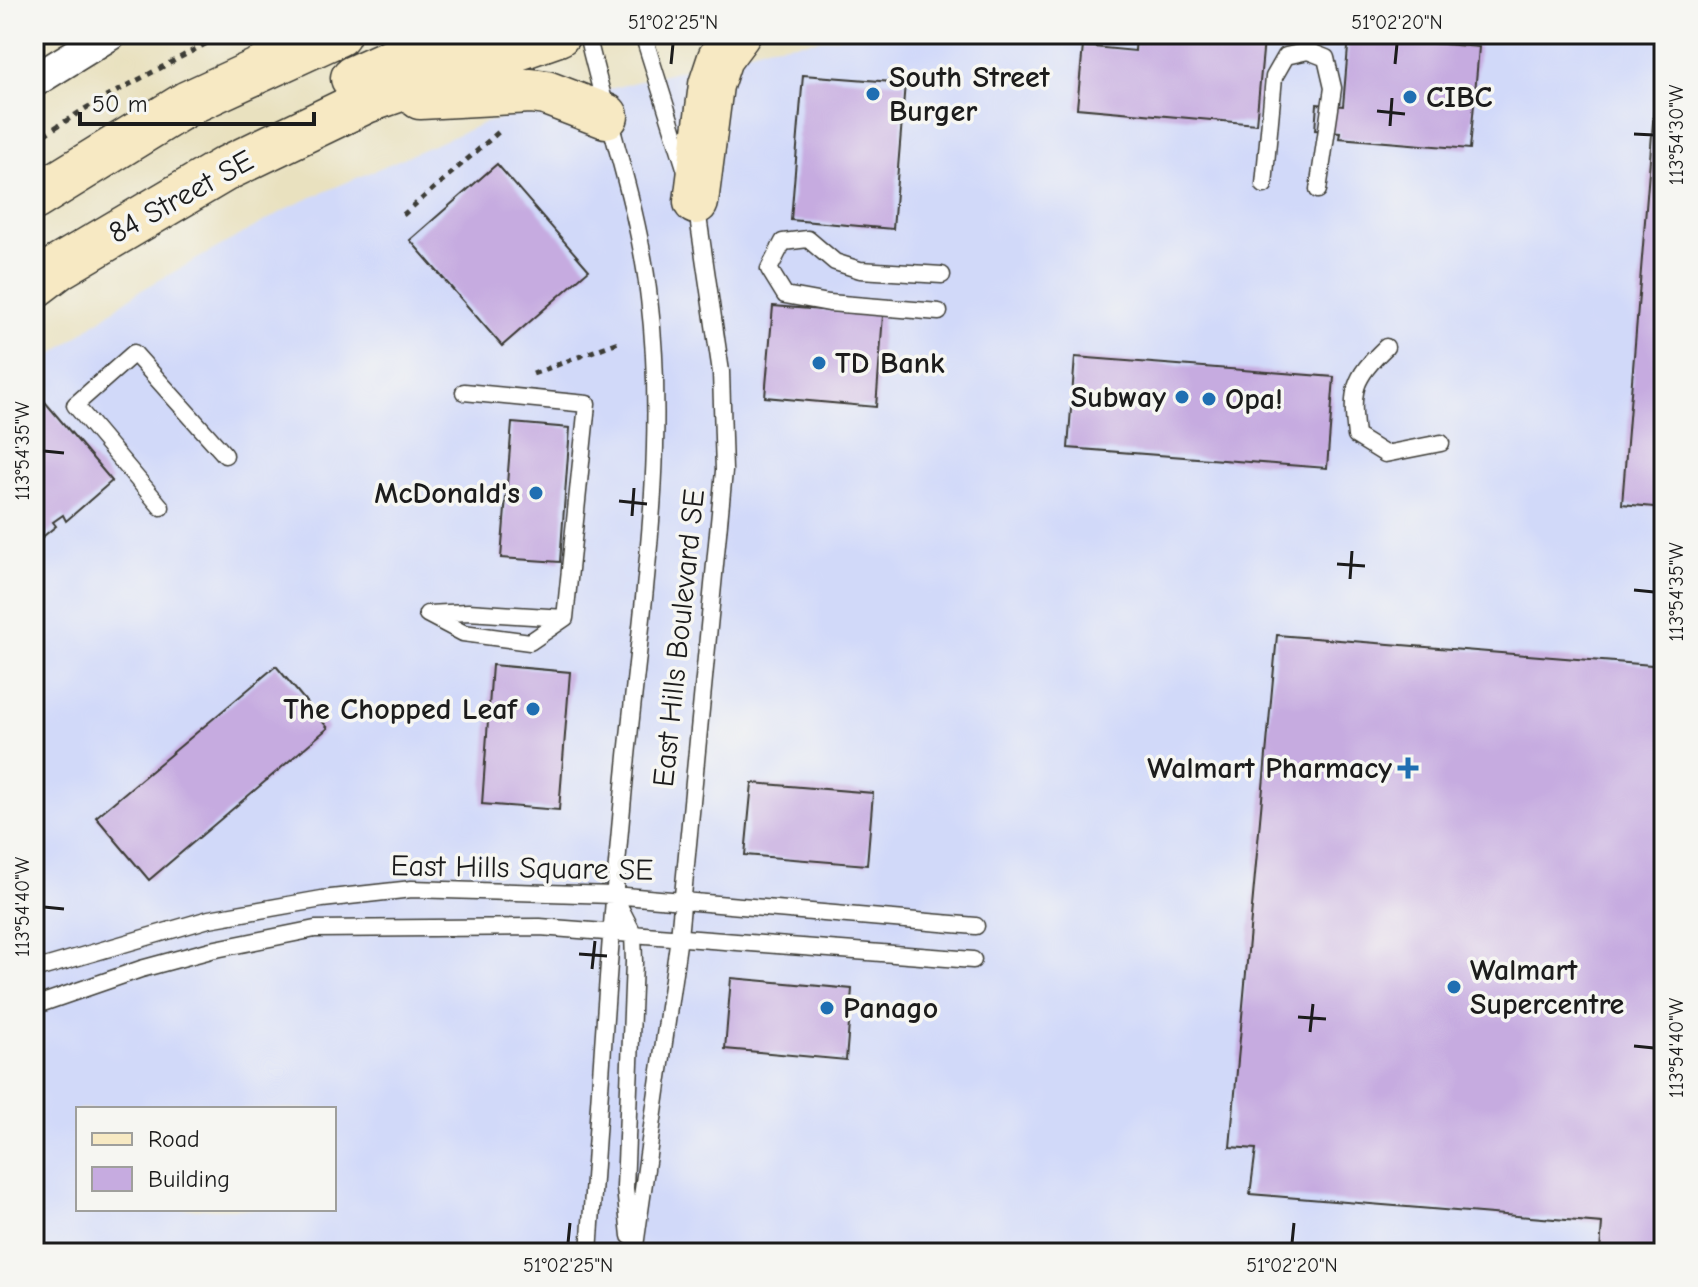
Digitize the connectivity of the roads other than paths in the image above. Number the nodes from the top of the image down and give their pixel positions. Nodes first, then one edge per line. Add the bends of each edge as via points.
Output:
1 (110, 34) edge
2 (338, 34) edge
3 (451, 34) edge
4 (558, 34) edge
5 (587, 34) edge
6 (643, 34) edge
7 (738, 34) edge
8 (34, 81) edge
9 (366, 101) junction
10 (606, 116) junction
11 (1264, 185) dead end
12 (1318, 190) dead end
13 (34, 198) edge
14 (696, 202) junction
15 (122, 230) junction
16 (942, 275) dead end
17 (34, 286) edge
18 (939, 312) dead end
19 (1386, 347) dead end
20 (464, 392) dead end
21 (1441, 443) dead end
22 (225, 455) dead end
23 (161, 507) dead end
24 (565, 618) junction
25 (613, 895) junction
26 (682, 900) junction
27 (976, 926) dead end
28 (610, 932) junction
29 (633, 933) junction
30 (679, 937) junction
31 (973, 960) dead end
32 (34, 970) edge
33 (34, 1006) edge
34 (589, 1253) edge
35 (633, 1253) edge

1 - 8 street
2 - 13 street via 188,103
3 - 15 street via 346,81 181,170
4 - 9 street, 84 Street SE
5 - 10 lane, East Hills Boulevard SE
6 - 14 lane, East Hills Boulevard SE
7 - 14 street via 720,58 711,85
9 - 10 street via 531,91
9 - 15 street, 84 Street SE via 225,169
10 - 25 lane, East Hills Boulevard SE via 624,170 649,298 654,388 654,483
11 - 12 lane via 1274,77 1286,56 1308,51 1326,58 1333,88
14 - 26 lane, East Hills Boulevard SE via 721,372 724,471
15 - 17 street, 84 Street SE
16 - 18 lane via 860,270 835,262 808,239 783,242 769,269 785,295
19 - 21 lane via 1363,369 1352,400 1356,436 1385,454
20 - 24 lane via 587,404
22 - 23 lane via 134,353 75,405
24 - 24 lane via 530,642 463,633 427,614
25 - 26 lane, East Hills Square SE
25 - 28 lane, East Hills Boulevard SE
25 - 29 lane
25 - 32 lane, East Hills Square SE via 412,889 322,899 209,919
26 - 27 lane, East Hills Square SE
26 - 30 lane, East Hills Boulevard SE
28 - 29 lane, East Hills Square SE
28 - 33 lane, East Hills Square SE via 540,927 315,929 141,969
28 - 34 lane, East Hills Boulevard SE
29 - 30 lane, East Hills Square SE
29 - 35 lane via 625,1188
30 - 31 lane, East Hills Square SE
30 - 35 lane, East Hills Boulevard SE

